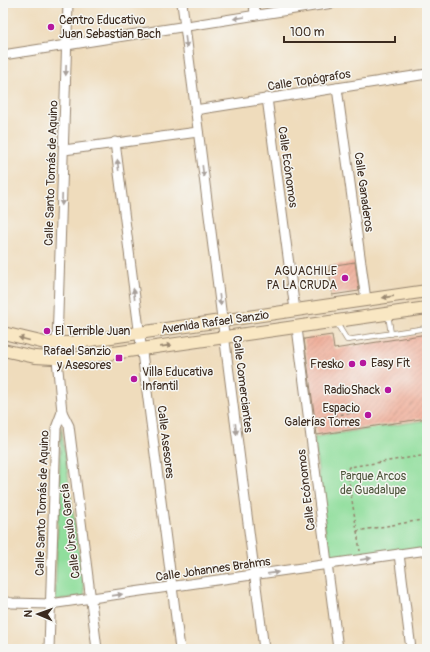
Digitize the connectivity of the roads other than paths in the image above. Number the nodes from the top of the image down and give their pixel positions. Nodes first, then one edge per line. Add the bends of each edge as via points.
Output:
1 (68, 3) edge
2 (182, 3) edge
3 (254, 3) edge
4 (329, 3) edge
5 (255, 15) junction
6 (184, 27) junction
7 (67, 45) junction
8 (3, 55) edge
9 (427, 74) edge
10 (337, 88) junction
11 (267, 98) junction
12 (195, 110) junction
13 (198, 132) junction
14 (115, 142) junction
15 (64, 150) junction
16 (427, 291) edge
17 (366, 300) junction
18 (427, 308) edge
19 (295, 310) junction
20 (388, 314) junction
21 (223, 321) junction
22 (336, 322) junction
23 (297, 328) junction
24 (427, 328) edge
25 (139, 332) junction
26 (3, 333) edge
27 (391, 334) junction
28 (225, 337) junction
29 (57, 344) junction
30 (142, 349) junction
31 (3, 350) edge
32 (57, 360) junction
33 (62, 412) junction
34 (427, 550) edge
35 (399, 554) junction
36 (327, 565) junction
37 (255, 575) junction
38 (172, 587) junction
39 (90, 599) junction
40 (3, 601) edge
41 (50, 604) junction
42 (49, 649) edge
43 (97, 649) edge
44 (180, 649) edge
45 (264, 649) edge
46 (338, 649) edge
47 (411, 649) edge

1 - 7 street, Calle Santo Tomás de Aquino
2 - 6 street, Calle Comerciantes
3 - 5 street
4 - 5 street
5 -> 6 street
6 - 7 street
6 -> 12 street, Calle Comerciantes
7 - 8 street
7 -> 15 street, Calle Santo Tomás de Aquino
9 - 10 street, Calle Topógrafos
10 - 11 street, Calle Topógrafos
10 - 17 street, Calle Ganaderos
11 - 12 street, Calle Topógrafos
11 - 19 street, Calle Ecónomos
12 - 13 street, Calle Comerciantes
13 - 14 street
13 -> 21 street, Calle Comerciantes
14 - 15 street
25 -> 14 street, Calle Asesores
15 -> 29 street, Calle Santo Tomás de Aquino
16 -> 17 main road, Avenida Rafael Sanzio
17 - 19 main road, Avenida Rafael Sanzio
18 - 20 main road, Avenida Rafael Sanzio
19 - 21 main road, Avenida Rafael Sanzio
20 - 22 main road, Avenida Rafael Sanzio
20 - 27 lane
21 - 25 main road, Avenida Rafael Sanzio
21 - 28 street, Calle Comerciantes
22 - 23 main road, Avenida Rafael Sanzio
22 - 27 lane via 347,340
23 - 28 main road, Avenida Rafael Sanzio
23 - 36 street, Calle Ecónomos
24 - 27 lane
25 - 29 main road, Avenida Rafael Sanzio
25 - 30 street, Calle Asesores
29 -> 26 main road, Avenida Rafael Sanzio via 32,341
30 -> 28 main road, Avenida Rafael Sanzio
28 -> 37 street, Calle Comerciantes
30 - 32 main road, Avenida Rafael Sanzio
30 - 38 street, Calle Asesores
31 - 32 main road, Avenida Rafael Sanzio
32 - 33 street, Calle Santo Tomás de Aquino
33 - 39 street, Calle Úrsulo García via 70,426
33 - 41 street, Calle Santo Tomás de Aquino via 56,428
34 - 35 street, Calle Johannes Brahms
36 -> 35 street, Calle Johannes Brahms
35 - 47 street
37 -> 36 street, Calle Johannes Brahms
36 - 46 street, Calle Ecónomos
37 - 38 street, Calle Johannes Brahms
37 - 45 street, Calle Comerciantes
39 -> 38 street, Calle Johannes Brahms
38 - 44 street, Calle Asesores
39 - 41 street, Calle Johannes Brahms
39 - 43 street, Calle Úrsulo García
40 - 41 street, Calle Johannes Brahms
41 - 42 street, Calle Santo Tomás de Aquino

